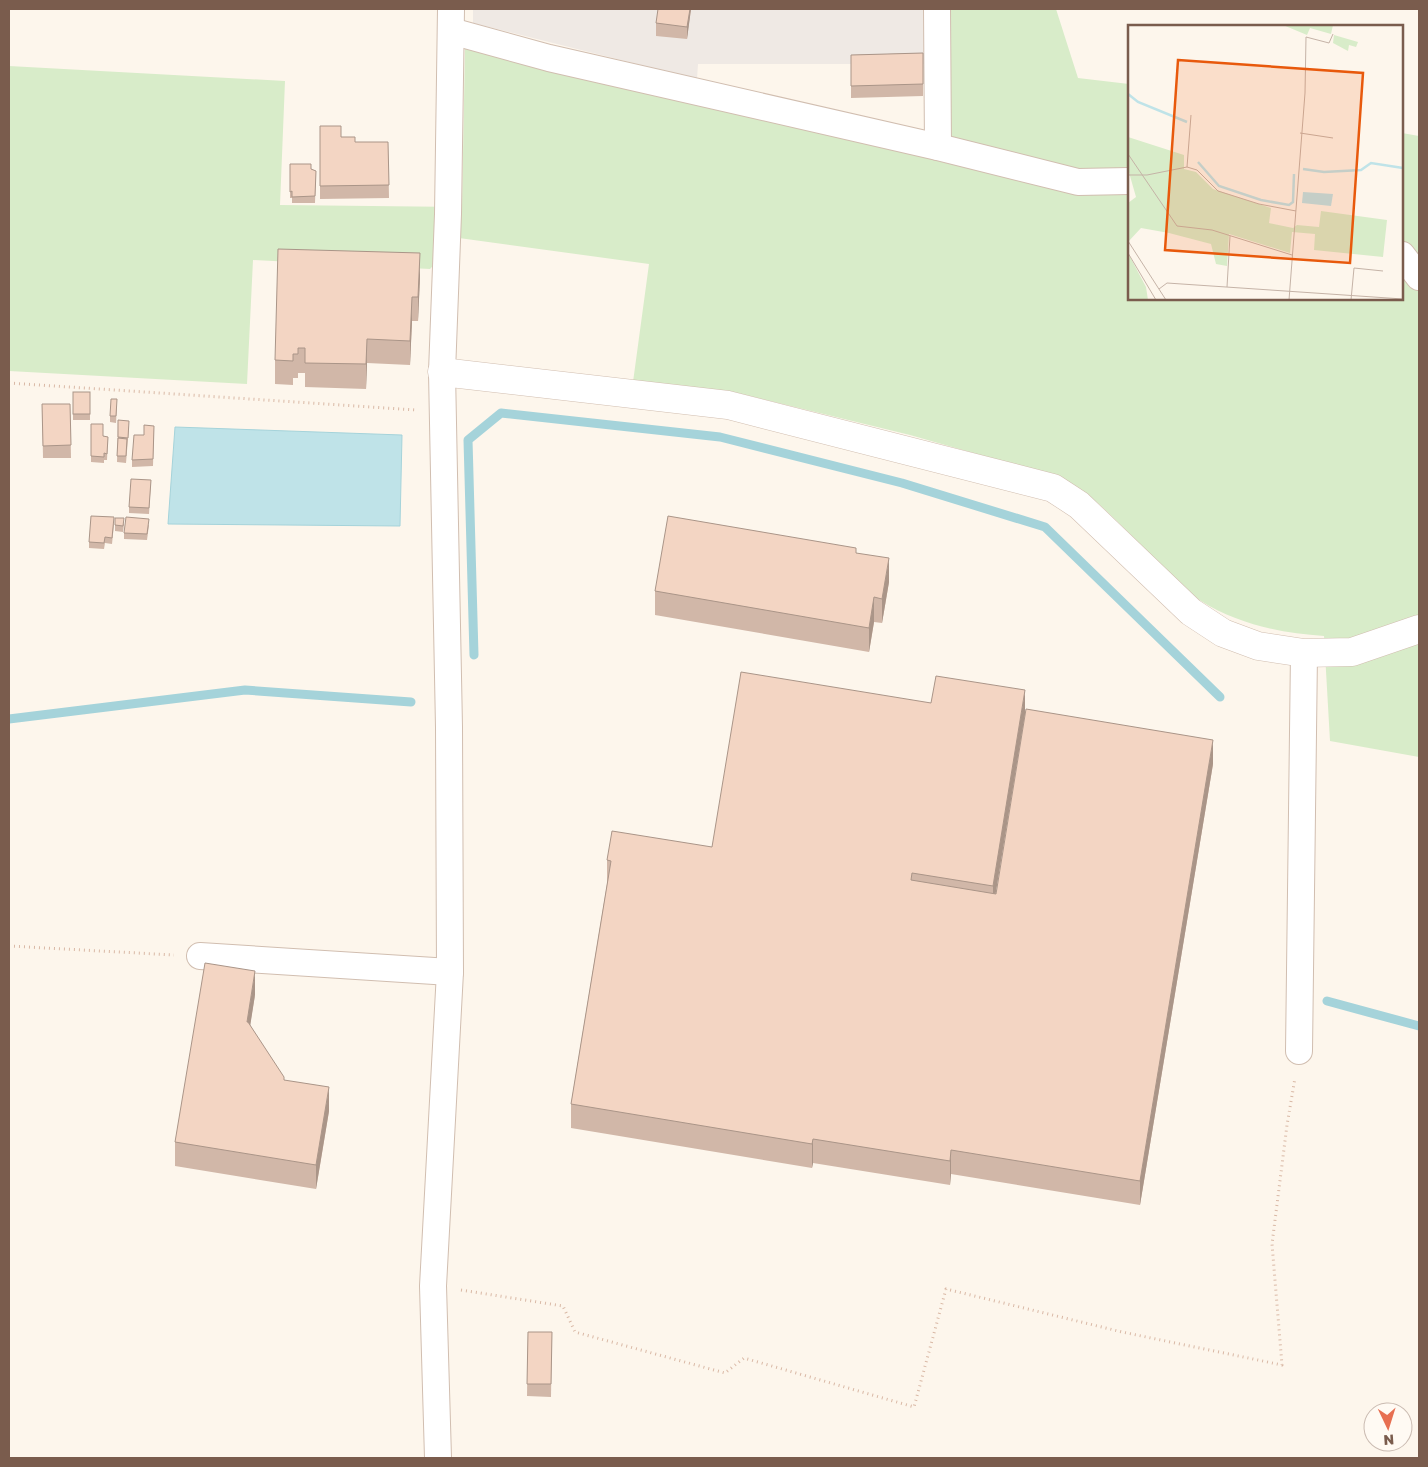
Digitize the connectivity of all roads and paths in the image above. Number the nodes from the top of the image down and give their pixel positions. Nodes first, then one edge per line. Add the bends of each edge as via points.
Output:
1 (937, 9) edge
2 (451, 20) edge
3 (938, 147) junction
4 (1128, 181) edge
5 (1403, 256) edge
6 (1419, 277) edge
7 (442, 372) junction
8 (9, 383) edge
9 (442, 411) junction
10 (1419, 629) edge
11 (1304, 653) junction
12 (9, 946) edge
13 (200, 956) joint
14 (450, 972) junction
15 (1299, 1051) joint
16 (433, 1286) junction
17 (438, 1458) edge

1 - 3 street
2 - 3 street via 549,58
2 - 7 street
3 - 4 street via 1078,182
5 - 6 street
7 - 9 street
7 - 11 street via 728,405 1053,488 1079,505 1191,612 1223,633 1258,646
8 - 9 path
9 - 14 street
10 - 11 street via 1352,652
11 - 15 street
12 - 13 path
13 - 14 street
14 - 16 street
15 - 16 path via 1272,1244 1282,1365 1122,1332 946,1289 914,1407 744,1358 726,1373 575,1332 563,1306
16 - 17 street

